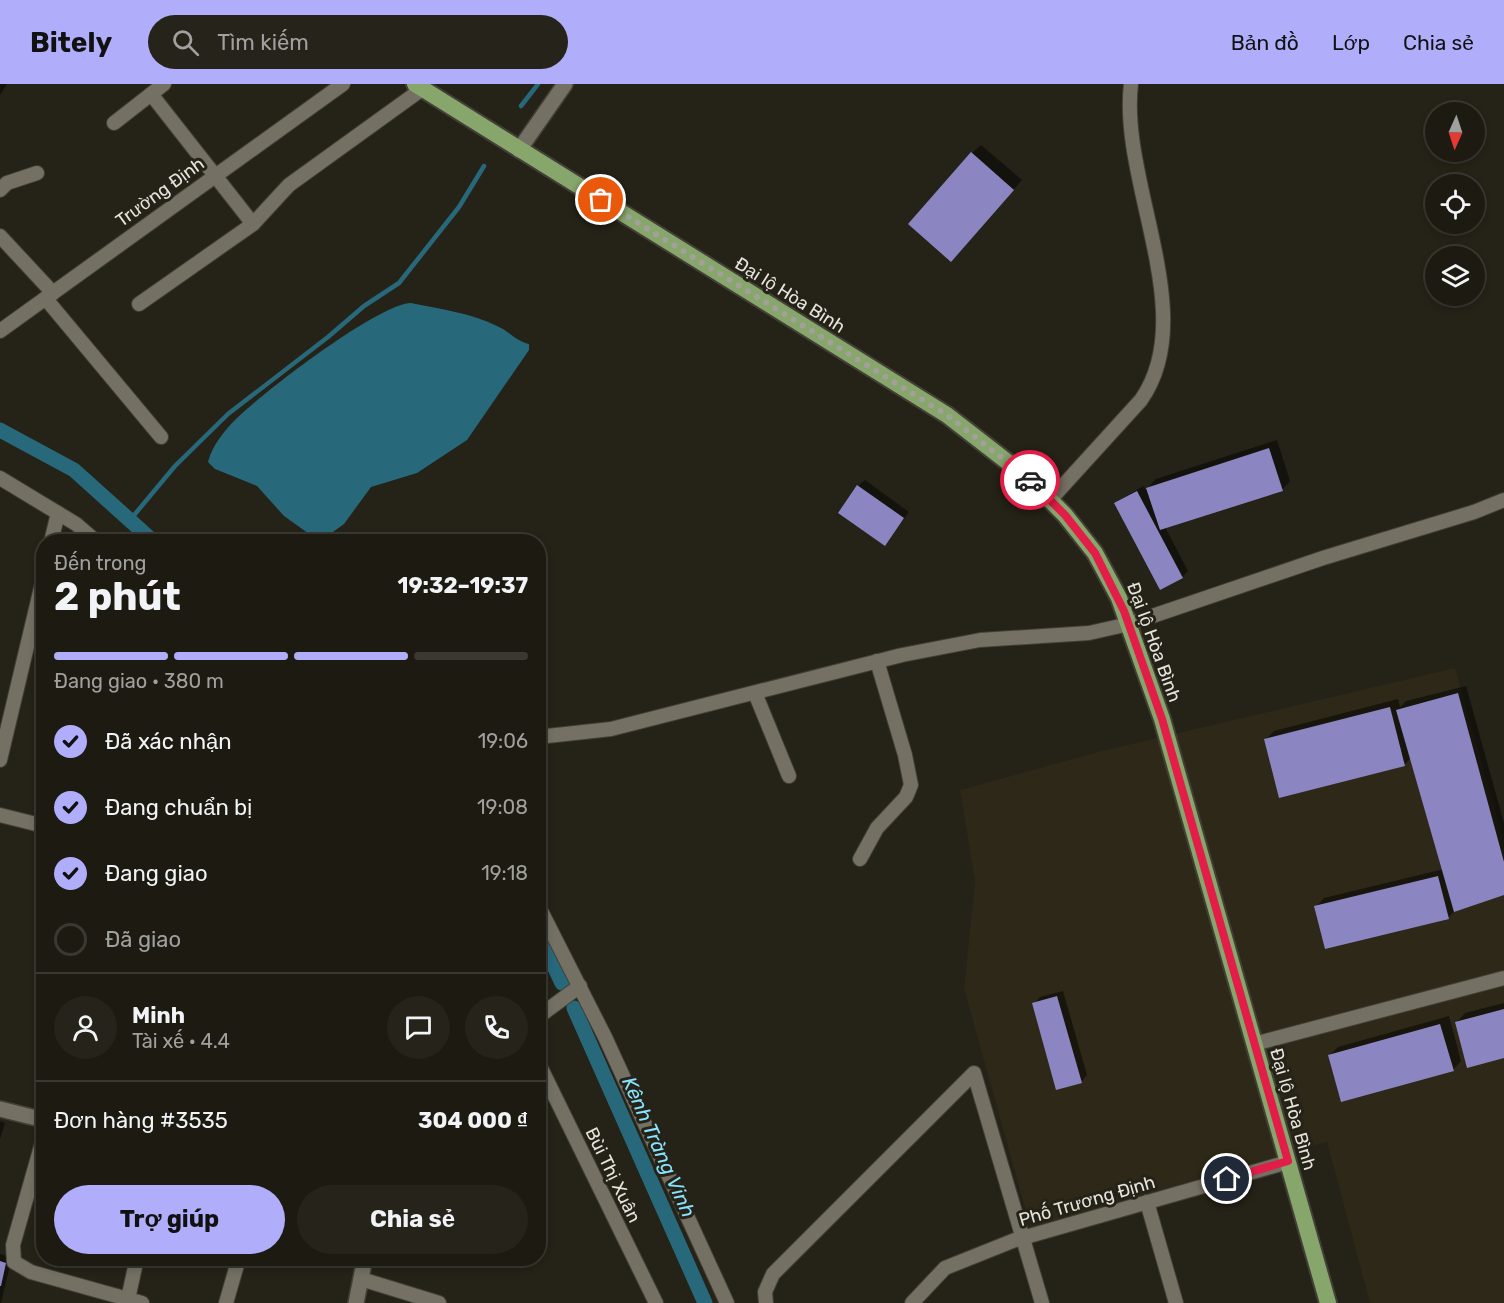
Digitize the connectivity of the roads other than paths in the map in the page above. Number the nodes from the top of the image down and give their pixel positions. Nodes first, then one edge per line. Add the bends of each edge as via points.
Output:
1 (164, 84) edge
2 (343, 84) edge
3 (565, 84) edge
4 (1131, 84) edge
5 (418, 86) edge
6 (151, 94) junction
7 (114, 123) dead end
8 (519, 150) junction
9 (37, 173) dead end
10 (215, 174) junction
11 (0, 190) edge
12 (253, 224) junction
13 (0, 236) edge
14 (49, 296) junction
15 (139, 304) dead end
16 (0, 331) edge
17 (161, 437) dead end
18 (0, 478) edge
19 (1050, 500) junction
20 (1504, 500) edge
21 (58, 513) junction
22 (53, 534) edge
23 (86, 534) edge
24 (36, 609) edge
25 (1129, 624) junction
26 (877, 661) junction
27 (755, 693) junction
28 (546, 736) edge
29 (0, 760) edge
30 (789, 776) dead end
31 (0, 815) edge
32 (36, 824) edge
33 (860, 859) dead end
34 (546, 920) edge
35 (1504, 978) edge
36 (580, 986) junction
37 (546, 1011) edge
38 (1254, 1044) junction
39 (546, 1078) edge
40 (0, 1109) edge
41 (36, 1118) edge
42 (1288, 1161) junction
43 (36, 1164) edge
44 (1147, 1202) junction
45 (1023, 1238) junction
46 (137, 1266) edge
47 (237, 1266) edge
48 (364, 1266) edge
49 (362, 1279) junction
50 (765, 1298) edge
51 (135, 1301) edge
52 (226, 1303) edge
53 (356, 1303) edge
54 (439, 1303) edge
55 (656, 1303) edge
56 (727, 1303) edge
57 (912, 1303) edge
58 (1042, 1303) edge
59 (1176, 1303) edge
60 (1328, 1303) edge

1 - 6 street
2 - 10 street, Trường Định
3 - 8 street
4 - 19 street via 1130,125 1162,298 1161,359 1141,400
5 - 8 highway, Đại lộ Hòa Bình
5 - 12 street via 289,185
6 - 7 street
6 - 10 street
8 - 19 highway, Đại lộ Hòa Bình via 947,415 1001,454
9 - 11 street via 7,183
10 - 12 street
10 - 14 street, Trường Định
12 - 15 street
13 - 14 street
14 - 16 street, Trường Định
14 - 17 street
18 - 21 street
19 - 25 highway, Đại lộ Hòa Bình via 1095,553
20 - 25 street
21 - 22 street
21 - 23 street
24 - 29 street
25 - 26 street via 1089,633 980,640
25 - 38 highway, Đại lộ Hòa Bình via 1162,719
26 - 27 street
26 - 33 street via 911,785 906,797 877,828
27 - 28 street via 611,729
27 - 30 street
31 - 32 street
34 - 36 street
35 - 38 street
36 - 37 street
36 - 56 street
38 - 42 highway, Đại lộ Hòa Bình
39 - 55 street, Bùi Thị Xuân
40 - 41 street
42 - 44 street, Phố Trương Định
42 - 60 highway, Đại lộ Hòa Bình
43 - 51 street via 13,1245 14,1262 31,1272
44 - 45 street, Phố Trương Định
44 - 59 street
45 - 50 street via 974,1073 773,1274
45 - 57 street, Phố Trương Định via 945,1268
45 - 58 street
46 - 51 street
47 - 52 street
48 - 49 street
49 - 53 street
49 - 54 street

